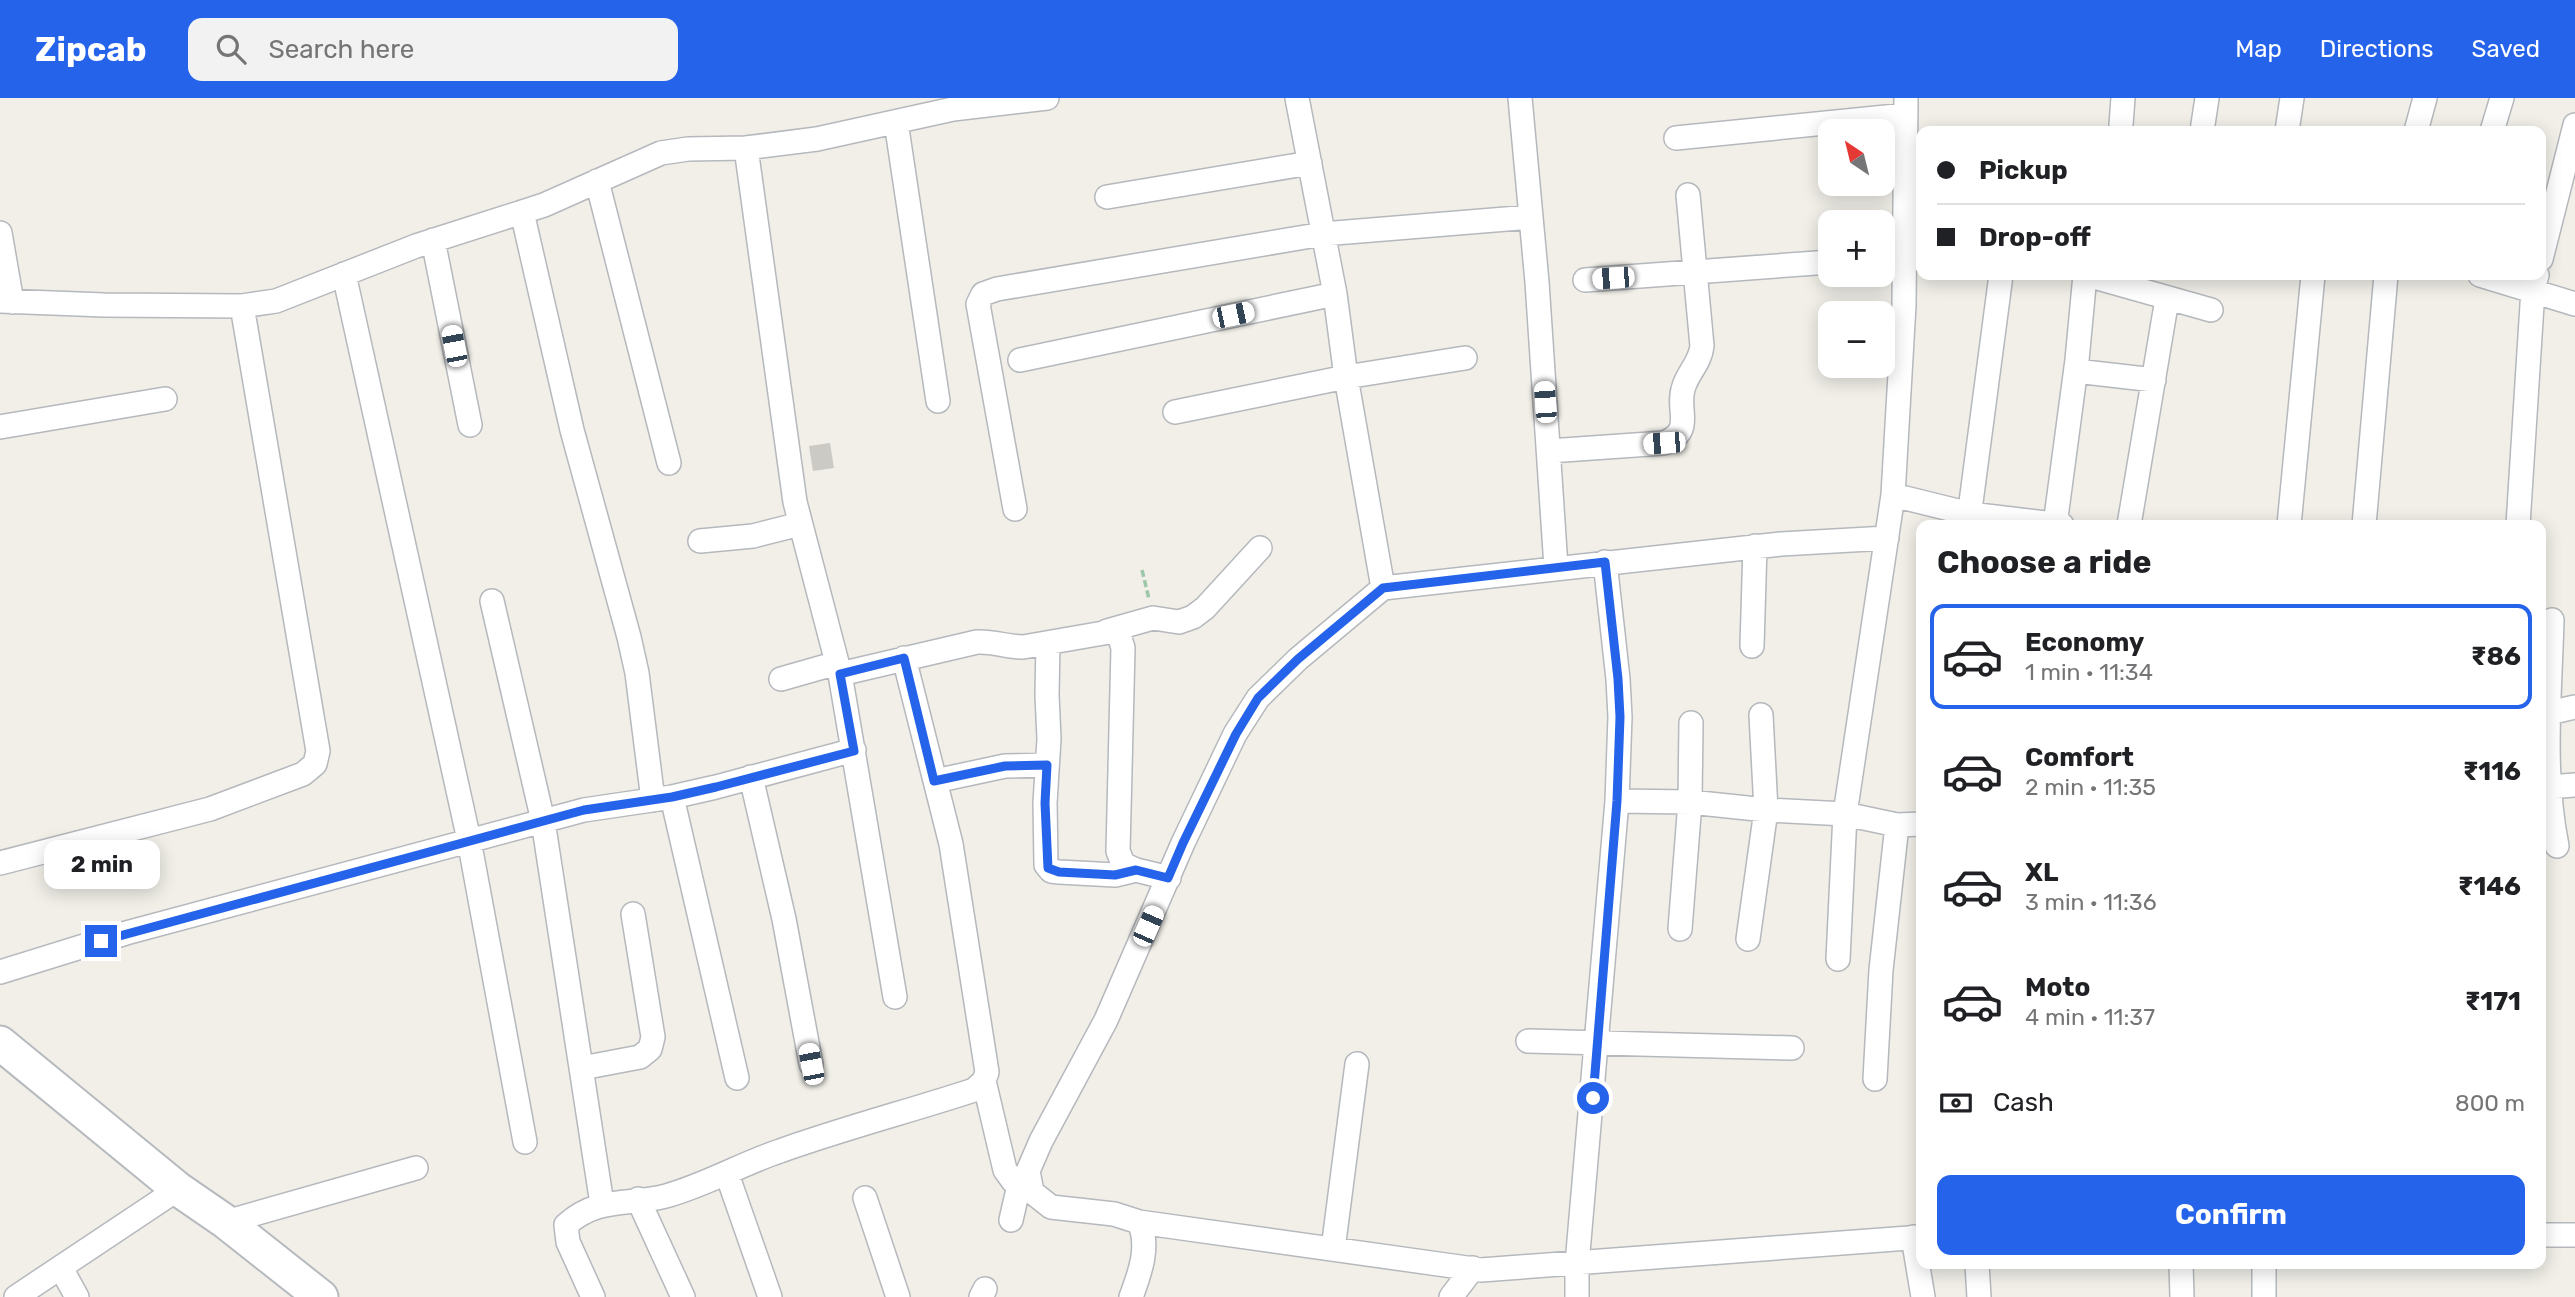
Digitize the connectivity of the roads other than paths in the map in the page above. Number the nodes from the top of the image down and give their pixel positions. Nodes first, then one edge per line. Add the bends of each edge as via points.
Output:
1 (1047, 98) edge
2 (1297, 98) edge
3 (1520, 98) edge
4 (2123, 98) edge
5 (2207, 98) edge
6 (2292, 98) edge
7 (2425, 98) edge
8 (2502, 98) edge
9 (1906, 107) edge
10 (896, 122) junction
11 (2121, 125) dead end
12 (2575, 125) edge
13 (2203, 126) edge
14 (2288, 126) edge
15 (2417, 126) edge
16 (2493, 126) edge
17 (1676, 138) dead end
18 (746, 148) junction
19 (1310, 163) junction
20 (597, 181) junction
21 (1688, 195) dead end
22 (1107, 197) dead end
23 (522, 212) junction
24 (1531, 217) junction
25 (0, 233) edge
26 (1323, 234) junction
27 (2546, 239) edge
28 (433, 240) junction
29 (1903, 258) edge
30 (1818, 263) edge
31 (1696, 272) junction
32 (344, 274) junction
33 (1585, 280) dead end
34 (2000, 280) edge
35 (2085, 280) edge
36 (2103, 280) edge
37 (2313, 280) edge
38 (2386, 280) edge
39 (2535, 282) edge
40 (1335, 295) junction
41 (2167, 299) junction
42 (6, 302) edge
43 (2575, 304) edge
44 (242, 306) junction
45 (2211, 310) dead end
46 (1465, 358) dead end
47 (1020, 360) dead end
48 (2076, 372) junction
49 (1346, 377) junction
50 (2154, 380) junction
51 (165, 399) dead end
52 (938, 401) dead end
53 (1175, 412) dead end
54 (470, 425) dead end
55 (0, 427) edge
56 (1549, 451) junction
57 (669, 463) dead end
58 (1893, 495) junction
59 (1015, 509) dead end
60 (1969, 519) edge
61 (2056, 520) edge
62 (2130, 520) edge
63 (2289, 520) edge
64 (2364, 520) edge
65 (2518, 520) edge
66 (800, 524) junction
67 (1886, 538) junction
68 (701, 541) dead end
69 (1755, 546) junction
70 (1261, 548) dead end
71 (1605, 562) junction
72 (1556, 567) junction
73 (1383, 588) junction
74 (492, 601) dead end
75 (2552, 620) dead end
76 (1107, 631) junction
77 (1048, 643) junction
78 (1752, 646) dead end
79 (904, 658) junction
80 (839, 669) junction
81 (781, 679) dead end
82 (2575, 707) edge
83 (2549, 713) junction
84 (1761, 715) dead end
85 (1691, 723) dead end
86 (854, 751) junction
87 (1047, 765) junction
88 (751, 777) junction
89 (934, 781) junction
90 (2575, 785) edge
91 (2549, 787) junction
92 (662, 798) junction
93 (1617, 801) junction
94 (1690, 802) junction
95 (1766, 810) junction
96 (1845, 814) junction
97 (543, 821) junction
98 (1916, 824) edge
99 (1897, 825) junction
100 (469, 840) junction
101 (2558, 847) edge
102 (0, 863) edge
103 (1136, 870) junction
104 (1168, 878) junction
105 (633, 914) dead end
106 (1680, 929) dead end
107 (1748, 939) dead end
108 (1838, 959) dead end
109 (0, 972) edge
110 (895, 997) dead end
111 (1528, 1041) dead end
112 (1598, 1042) junction
113 (0, 1043) edge
114 (1793, 1048) dead end
115 (811, 1064) dead end
116 (1357, 1065) dead end
117 (582, 1068) junction
118 (737, 1078) dead end
119 (1875, 1079) dead end
120 (984, 1081) junction
121 (525, 1142) dead end
122 (416, 1168) dead end
123 (727, 1174) junction
124 (1025, 1188) junction
125 (178, 1189) junction
126 (865, 1198) dead end
127 (638, 1199) junction
128 (602, 1204) junction
129 (1011, 1220) dead end
130 (226, 1222) junction
131 (1139, 1222) junction
132 (2546, 1235) edge
133 (2575, 1236) edge
134 (1916, 1237) edge
135 (1333, 1249) junction
136 (1577, 1264) junction
137 (61, 1268) junction
138 (1473, 1268) junction
139 (1920, 1269) edge
140 (1977, 1269) edge
141 (2182, 1269) edge
142 (2264, 1269) edge
143 (16, 1297) edge
144 (77, 1297) edge
145 (321, 1297) edge
146 (593, 1297) edge
147 (683, 1297) edge
148 (770, 1297) edge
149 (898, 1297) edge
150 (1132, 1297) edge
151 (1451, 1297) edge
152 (1577, 1297) edge
153 (1923, 1297) edge
154 (1979, 1297) edge
155 (2182, 1297) edge
156 (2264, 1297) edge

1 - 10 street via 953,109
2 - 19 street
3 - 24 street
4 - 11 street
5 - 13 street
6 - 14 street
7 - 15 street
8 - 16 street
9 - 17 street
9 - 29 street
10 - 18 street
10 - 52 street
12 - 27 street
18 - 20 street via 661,153
18 - 66 street
19 - 22 street
19 - 26 street
20 - 23 street
20 - 57 street
21 - 31 street
23 - 28 street
23 - 92 street via 572,430 629,637
24 - 26 street
24 - 56 street
25 - 42 street
26 - 40 street
26 - 59 street via 983,294 978,304
28 - 32 street
28 - 54 street
29 - 58 street
30 - 31 street
31 - 33 street
31 - 56 street via 1703,346 1684,385 1682,427 1676,438 1664,443
32 - 44 street via 276,301
32 - 100 street
34 - 60 street
35 - 48 street
36 - 41 street
37 - 63 street
38 - 64 street
39 - 43 street
39 - 65 street
40 - 47 street
40 - 49 street
41 - 45 street
41 - 50 street
42 - 44 street
44 - 102 street via 318,751 315,764 288,782 210,809
46 - 49 street
48 - 50 street
48 - 61 street
49 - 53 street
49 - 73 street
50 - 62 street
51 - 55 street
56 - 72 street
58 - 60 street
58 - 67 street
66 - 68 street via 753,536
66 - 80 street
67 - 69 street
67 - 96 street
69 - 71 street
69 - 78 street
70 - 76 street via 1194,617 1179,622 1153,618
71 - 72 street
71 - 93 street via 1620,717
72 - 73 street
73 - 104 street via 1258,698 1236,734
74 - 97 street
75 - 83 street
76 - 77 street
76 - 103 street via 1115,631 1123,648 1118,851 1123,864
77 - 79 street via 1011,647 977,642
77 - 87 street
79 - 80 street
79 - 89 street
80 - 81 street
80 - 86 street
82 - 83 street
83 - 91 street
84 - 95 street
85 - 94 street
86 - 88 street
86 - 110 street
87 - 89 street via 1005,766
87 - 103 street via 1048,868 1115,875
88 - 92 street
88 - 115 street
89 - 120 street via 951,844 987,1072
90 - 91 street
91 - 101 street
92 - 97 street
92 - 118 street
93 - 94 street
93 - 112 street
94 - 95 street
94 - 106 street
95 - 96 street
95 - 107 street
96 - 99 street
96 - 108 street
97 - 100 street
97 - 117 street
98 - 99 street
99 - 119 street
100 - 109 street
100 - 121 street
103 - 104 street
104 - 124 street via 1106,1020 1041,1141
105 - 117 street via 653,1037 650,1049 640,1057
111 - 112 street
112 - 114 street
112 - 136 street
113 - 125 street
116 - 135 street
117 - 128 street
120 - 123 street via 974,1090 822,1136
120 - 124 street via 1005,1170
122 - 130 street
123 - 127 street via 664,1196
123 - 148 street
124 - 129 street
124 - 131 street via 1051,1207 1114,1214
125 - 130 street
125 - 137 street
126 - 149 street
127 - 128 street
127 - 147 street
128 - 146 street via 579,1213 566,1225 568,1242
130 - 145 street
131 - 135 street
131 - 150 street via 1145,1247
132 - 133 street
134 - 136 street
135 - 138 street
136 - 138 street
136 - 152 street
137 - 143 street
137 - 144 street
138 - 151 street
139 - 153 street
140 - 154 street
141 - 155 street
142 - 156 street

